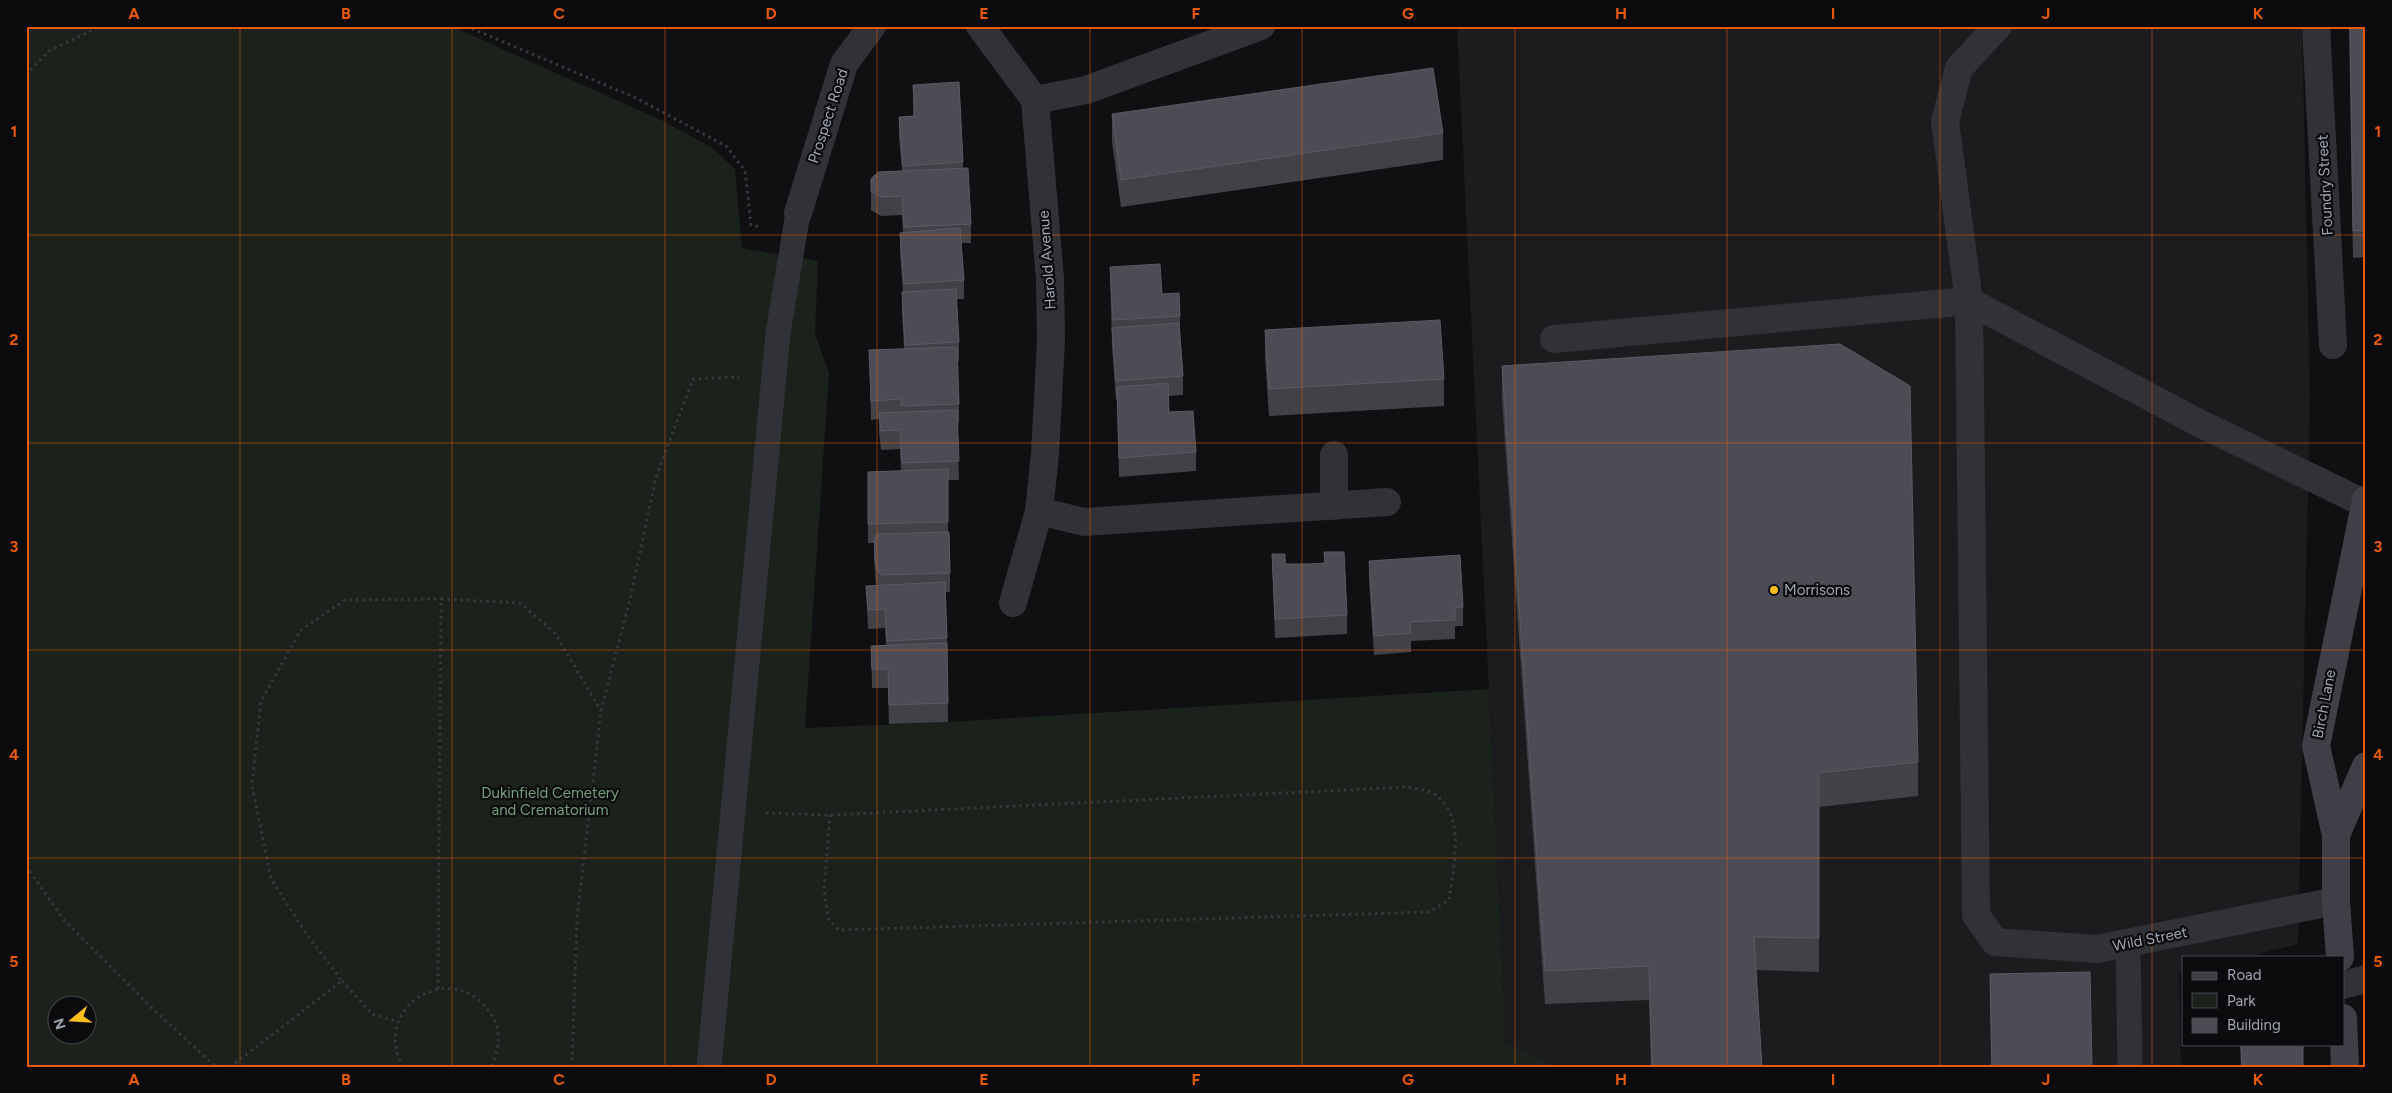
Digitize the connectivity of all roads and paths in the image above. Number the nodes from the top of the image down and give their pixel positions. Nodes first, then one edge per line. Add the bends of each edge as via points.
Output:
1 (102, 26) edge
2 (466, 26) edge
3 (872, 26) edge
4 (980, 26) edge
5 (1261, 26) edge
6 (1998, 26) edge
7 (2316, 26) edge
8 (26, 75) edge
9 (1035, 100) junction
10 (796, 223) junction
11 (1969, 301) junction
12 (1554, 339) dead end
13 (2334, 345) dead end
14 (774, 375) junction
15 (1334, 455) dead end
16 (1387, 502) dead end
17 (2365, 502) edge
18 (1334, 506) junction
19 (1039, 511) junction
20 (440, 598) junction
21 (1013, 603) dead end
22 (601, 711) junction
23 (2366, 766) edge
24 (733, 812) junction
25 (830, 815) junction
26 (2336, 835) junction
27 (26, 866) edge
28 (2336, 901) junction
29 (2128, 943) junction
30 (2340, 956) edge
31 (2366, 979) edge
32 (342, 981) junction
33 (2344, 985) edge
34 (438, 988) junction
35 (398, 1022) junction
36 (2344, 1046) edge
37 (216, 1067) edge
38 (230, 1067) edge
39 (403, 1067) edge
40 (491, 1067) edge
41 (572, 1067) edge
42 (709, 1067) edge
43 (2130, 1067) edge
44 (2344, 1067) edge

1 - 8 path via 49,51
2 - 10 path via 636,98 726,146 745,171 751,225
3 - 10 street, Prospect Road via 844,64
4 - 9 street
5 - 9 street via 1086,90
6 - 11 street via 1959,68 1944,122
7 - 13 street, Foundry Street
9 - 19 street, Harold Avenue via 1050,279 1051,340
10 - 14 lane
11 - 12 street
11 - 17 street via 2199,423
11 - 29 street, Wild Street via 1976,915 1996,942 2097,949
14 - 22 path via 693,379 656,477 630,599
14 - 24 lane
15 - 18 street
16 - 18 street
17 - 26 main road, Birch Lane via 2316,746
18 - 19 street via 1084,522
19 - 21 street, Harold Avenue
20 - 22 path via 520,603 555,633
20 - 32 path via 346,600 301,630 261,701 252,785 271,879
20 - 34 path
22 - 41 path via 577,918
23 - 26 main road
24 - 25 path
24 - 42 lane
25 - 25 path via 1407,787 1436,795 1450,812 1454,866 1450,900 1429,912 839,930 829,920 824,891
26 - 28 main road
27 - 37 path via 64,920 150,1007
28 - 29 street, Wild Street
28 - 30 main road
29 - 43 lane
31 - 33 street
32 - 35 path via 372,1014
32 - 38 path
34 - 35 path via 407,1006
34 - 40 path via 455,988 472,994 486,1005 495,1020 499,1037 497,1055
35 - 39 path via 395,1039
36 - 44 main road

